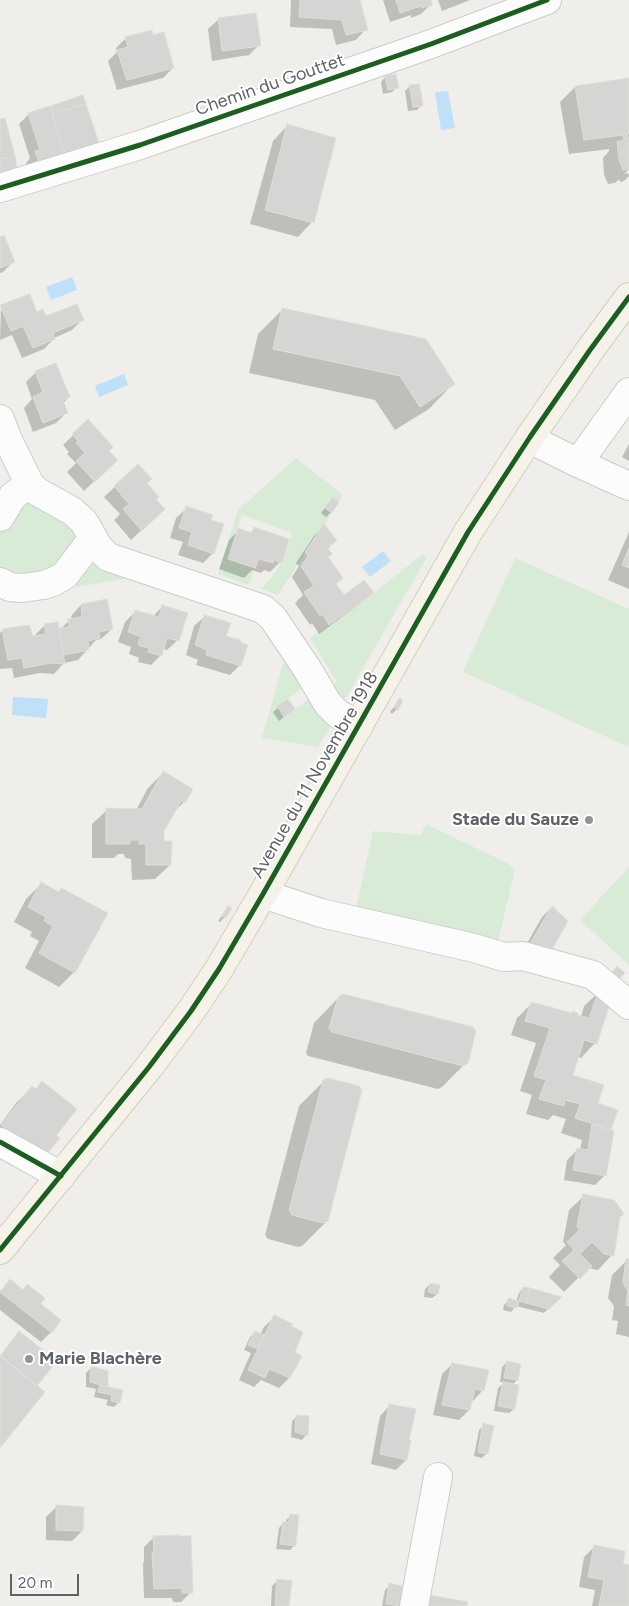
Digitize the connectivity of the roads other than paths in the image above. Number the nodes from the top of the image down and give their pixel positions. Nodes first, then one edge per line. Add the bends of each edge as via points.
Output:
1 (547, 0) edge
2 (0, 188) edge
3 (629, 297) edge
4 (629, 392) edge
5 (0, 419) edge
6 (530, 437) junction
7 (578, 463) junction
8 (30, 485) junction
9 (629, 486) edge
10 (0, 517) edge
11 (93, 538) junction
12 (0, 582) edge
13 (359, 726) junction
14 (263, 894) junction
15 (629, 1005) edge
16 (0, 1142) edge
17 (61, 1176) junction
18 (0, 1250) edge
19 (438, 1478) dead end
20 (414, 1606) edge

1 - 2 street, Chemin du Gouttet via 431,44 140,145
3 - 6 main road, Avenue du 11 Novembre 1918
4 - 7 street
5 - 8 street
6 - 7 street
6 - 13 main road, Avenue du 11 Novembre 1918 via 468,532
7 - 9 street
8 - 10 street via 12,497
8 - 11 street via 72,511 84,522
11 - 12 street via 65,575 55,581 22,588
11 - 13 street via 108,557 263,609 273,618 328,704
13 - 14 main road, Avenue du 11 Novembre 1918
14 - 15 street, Avenue du 11 Novembre 1918 via 321,912 504,957 534,958 593,975
14 - 17 main road, Avenue du 11 Novembre 1918 via 191,1011
16 - 17 street
17 - 18 main road, Avenue du 11 Novembre 1918
19 - 20 street

